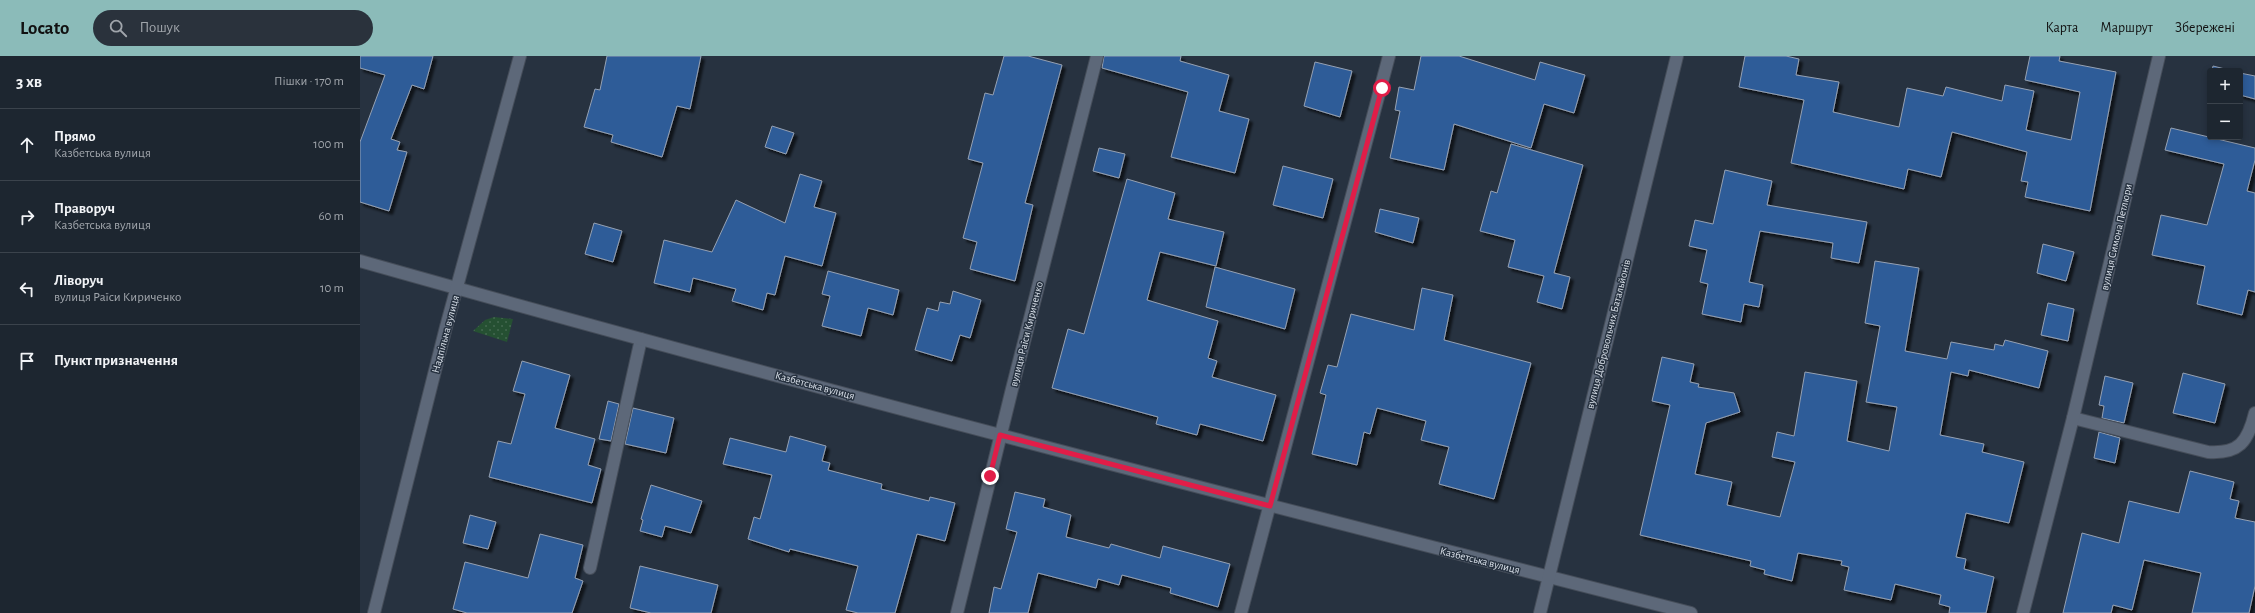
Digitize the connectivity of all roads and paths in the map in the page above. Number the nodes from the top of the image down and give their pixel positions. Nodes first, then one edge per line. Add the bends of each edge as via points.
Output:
1 (520, 56) edge
2 (1097, 56) edge
3 (1389, 56) edge
4 (1677, 56) edge
5 (2159, 56) edge
6 (360, 261) edge
7 (457, 288) junction
8 (641, 340) junction
9 (2255, 413) edge
10 (2073, 418) junction
11 (1000, 435) junction
12 (1270, 506) junction
13 (590, 568) dead end
14 (1549, 577) junction
15 (374, 613) edge
16 (957, 613) edge
17 (1241, 613) edge
18 (1540, 613) edge
19 (1691, 613) edge
20 (2023, 613) edge

1 - 7 street, Надпільна вулиця
2 - 11 street, вулиця Раїси Кириченко
3 - 12 street
4 - 14 street, вулиця Добровольчих Батальйонів
5 - 10 street, вулиця Симона Петлюри
6 - 7 street, Казбетська вулиця
7 - 8 street, Казбетська вулиця
7 - 15 street, Надпільна вулиця
8 - 11 street, Казбетська вулиця
8 - 13 street
9 - 10 street via 2248,437 2237,448 2223,453 2208,452
10 - 20 street, вулиця Симона Петлюри
11 - 12 street, Казбетська вулиця
11 - 16 street, вулиця Раїси Кириченко
12 - 14 street, Казбетська вулиця
12 - 17 street
14 - 18 street, вулиця Добровольчих Батальйонів
14 - 19 street, Казбетська вулиця

